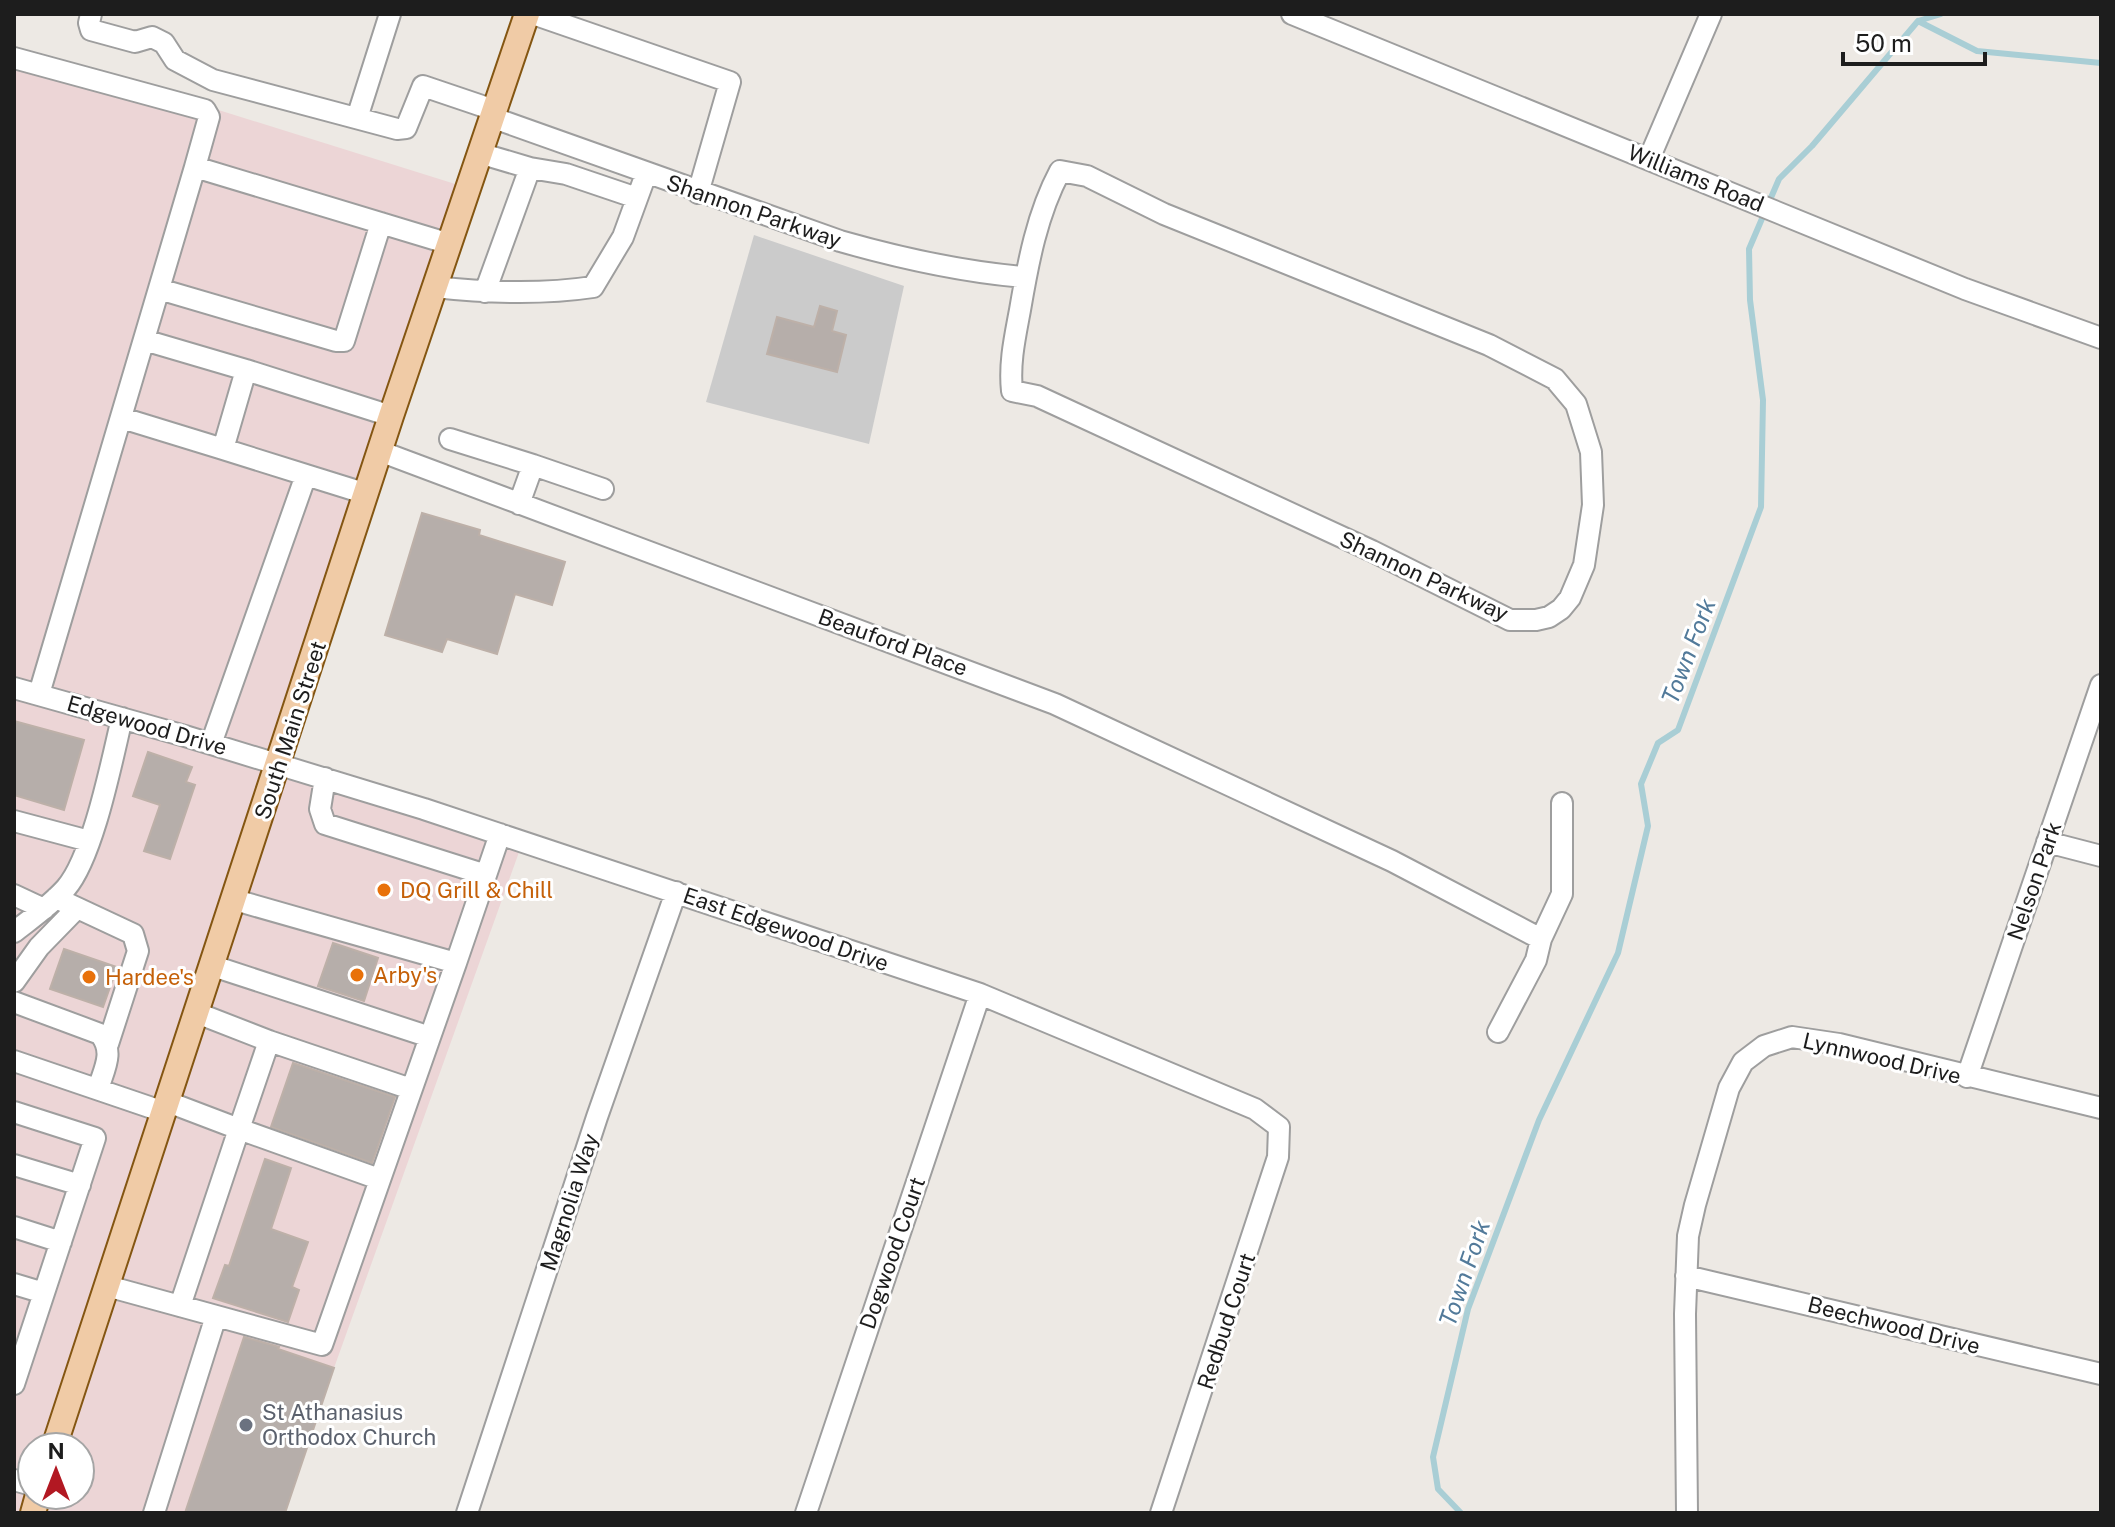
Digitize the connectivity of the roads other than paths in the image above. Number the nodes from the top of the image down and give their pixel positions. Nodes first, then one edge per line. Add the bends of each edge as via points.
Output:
1 (91, 14) edge
2 (390, 14) edge
3 (527, 14) edge
4 (533, 14) edge
5 (1292, 14) edge
6 (1711, 14) edge
7 (14, 58) edge
8 (492, 114) junction
9 (357, 118) junction
10 (479, 153) junction
11 (1649, 159) junction
12 (195, 167) junction
13 (530, 168) junction
14 (646, 174) junction
15 (698, 193) junction
16 (637, 198) junction
17 (381, 223) junction
18 (450, 244) junction
19 (1024, 277) junction
20 (435, 287) junction
21 (159, 289) junction
22 (485, 292) junction
23 (2101, 338) edge
24 (144, 340) junction
25 (246, 370) junction
26 (391, 416) junction
27 (122, 418) junction
28 (450, 439) dead end
29 (223, 449) junction
30 (382, 452) junction
31 (533, 465) junction
32 (306, 475) junction
33 (603, 489) dead end
34 (367, 494) junction
35 (519, 504) junction
36 (2101, 685) edge
37 (14, 688) edge
38 (39, 694) junction
39 (122, 718) junction
40 (211, 744) junction
41 (279, 764) junction
42 (325, 778) junction
43 (1562, 803) dead end
44 (14, 821) edge
45 (500, 834) junction
46 (89, 841) junction
47 (2047, 842) junction
48 (2101, 856) edge
49 (486, 875) junction
50 (676, 892) junction
51 (14, 895) edge
52 (235, 900) junction
53 (50, 904) junction
54 (77, 908) junction
55 (14, 932) edge
56 (1541, 939) junction
57 (456, 963) junction
58 (213, 966) junction
59 (14, 982) edge
60 (980, 994) junction
61 (14, 1002) edge
62 (197, 1013) junction
63 (1498, 1032) dead end
64 (430, 1037) junction
65 (269, 1041) junction
66 (108, 1044) junction
67 (14, 1061) edge
68 (1967, 1077) junction
69 (98, 1089) junction
70 (411, 1089) junction
71 (166, 1107) junction
72 (2101, 1108) edge
73 (14, 1112) edge
74 (1279, 1127) joint
75 (239, 1129) junction
76 (14, 1165) edge
77 (379, 1179) junction
78 (80, 1185) junction
79 (14, 1227) edge
80 (61, 1242) junction
81 (1686, 1276) junction
82 (14, 1284) edge
83 (107, 1286) junction
84 (44, 1293) junction
85 (180, 1306) junction
86 (216, 1316) junction
87 (20, 1347) edge
88 (2101, 1374) edge
89 (14, 1384) edge
90 (59, 1431) edge
91 (154, 1513) edge
92 (467, 1513) edge
93 (806, 1513) edge
94 (1161, 1513) edge
95 (1687, 1513) edge

1 - 9 street via 91,30 135,42 152,37 164,43 175,60 213,80
2 - 9 street
3 - 8 main road, South Main Street
4 - 15 street via 730,82
5 - 11 street, Williams Road
6 - 11 street
7 - 12 street via 205,110 209,117
8 - 9 street, Shannon Parkway via 423,86 406,128
8 - 10 main road, South Main Street
8 - 14 street, Shannon Parkway
10 - 13 street
10 - 18 main road, South Main Street
11 - 23 street, Williams Road via 1965,289
12 - 17 street
12 - 21 street
13 - 16 street
13 - 22 street
14 - 15 street, Shannon Parkway
14 - 16 street
15 - 19 street, Shannon Parkway via 883,253
16 - 22 street via 623,237 593,287 553,293
17 - 18 street
17 - 21 street via 344,341
18 - 20 main road, South Main Street
19 - 19 street, Shannon Parkway via 1046,196 1060,171 1073,172 1538,368 1576,404 1591,452 1593,505 1584,565 1570,598 1549,617 1510,620 1037,396 1012,391 1010,371
20 - 22 street
20 - 26 main road, South Main Street
21 - 24 street
24 - 25 street
24 - 27 street
25 - 26 street
25 - 29 street
26 - 30 main road, South Main Street
27 - 29 street
27 - 38 street
28 - 31 street
29 - 32 street
30 - 34 main road, South Main Street
30 - 35 street, Beauford Place
31 - 33 street
31 - 35 street
32 - 34 street
32 - 40 street
34 - 41 main road, South Main Street
35 - 56 street, Beauford Place via 1055,704 1392,861
36 - 47 street, Nelson Park
37 - 38 street, Edgewood Drive
38 - 39 street, Edgewood Drive
39 - 40 street, Edgewood Drive
39 - 46 street
40 - 41 street, Edgewood Drive
41 - 42 street, East Edgewood Drive
41 - 52 main road, South Main Street
42 - 45 street, East Edgewood Drive
42 - 49 street via 320,809 325,824
43 - 56 street via 1562,894
44 - 46 street
45 - 49 street
45 - 50 street, East Edgewood Drive
46 - 53 street via 69,886
47 - 48 street
47 - 68 street, Nelson Park
49 - 57 street
50 - 60 street, East Edgewood Drive
50 - 92 street, Magnolia Way
51 - 53 street
52 - 57 street
52 - 58 main road, South Main Street
53 - 54 street
53 - 55 street
54 - 59 street
54 - 66 street via 133,934 137,943
56 - 63 street via 1536,960
57 - 64 street
58 - 62 main road, South Main Street
58 - 64 street
60 - 74 street, East Edgewood Drive via 1255,1109
60 - 93 street, Dogwood Court
61 - 66 street via 100,1034
62 - 65 street
62 - 71 main road, South Main Street
64 - 70 street
65 - 70 street
65 - 75 street
66 - 69 street
67 - 69 street
68 - 72 street, Lynnwood Drive
68 - 81 street, Lynnwood Drive via 1839,1044 1792,1037 1764,1046 1743,1062 1729,1088 1691,1220
69 - 71 street
70 - 77 street
71 - 75 street
71 - 83 main road, South Main Street
73 - 78 street via 95,1138
74 - 94 street, Redbud Court via 1269,1191
75 - 77 street
75 - 85 street
76 - 78 street
77 - 86 street via 322,1345
78 - 80 street
79 - 80 street
80 - 84 street
81 - 88 street, Beechwood Drive
81 - 95 street, Lynnwood Drive
82 - 84 street
83 - 85 street
83 - 90 main road, South Main Street
84 - 87 street
85 - 86 street
86 - 91 street
87 - 89 street

